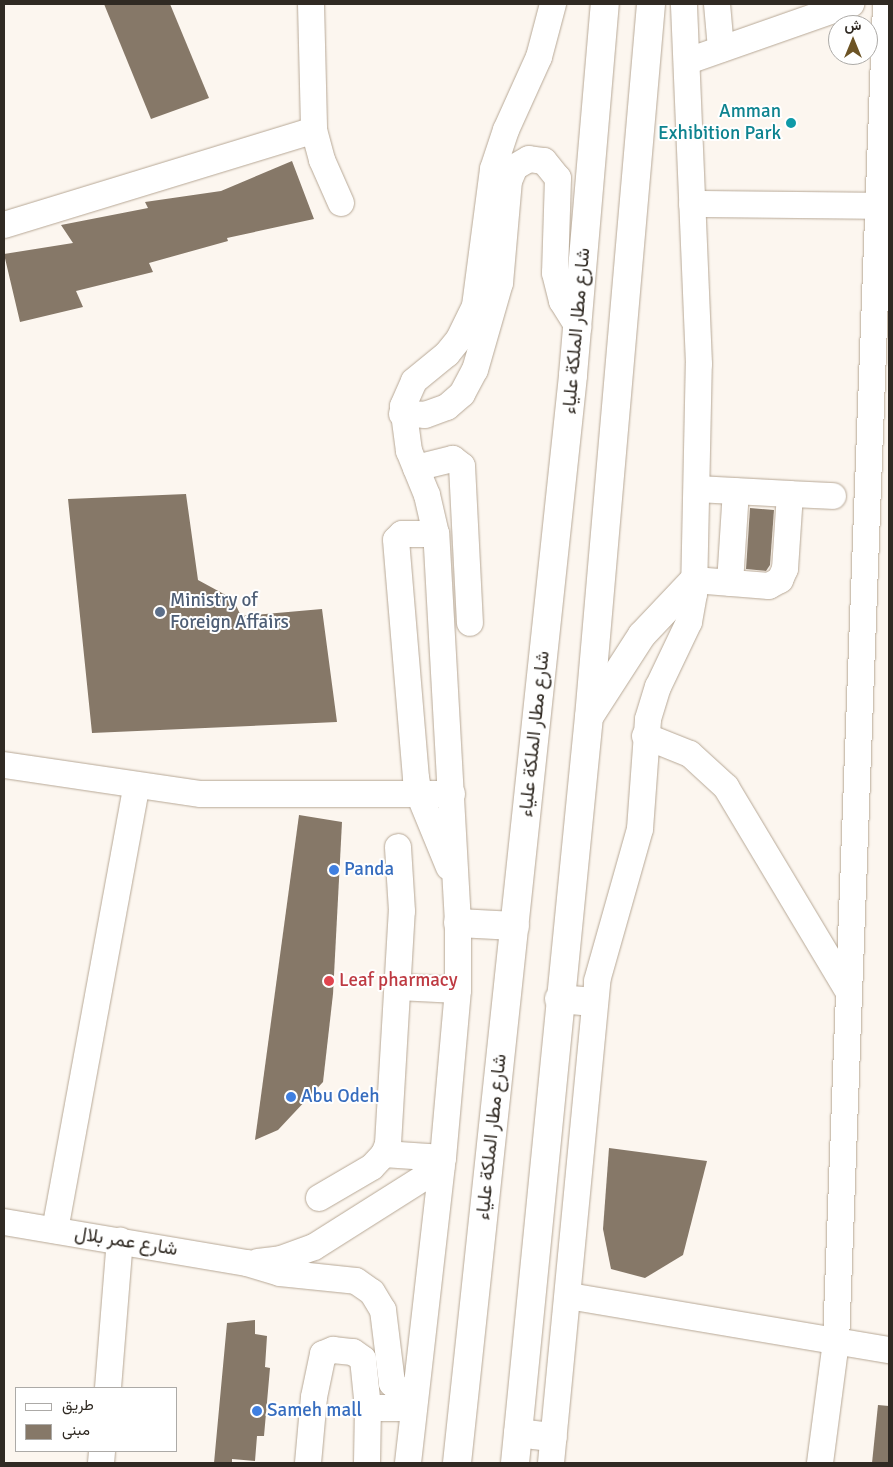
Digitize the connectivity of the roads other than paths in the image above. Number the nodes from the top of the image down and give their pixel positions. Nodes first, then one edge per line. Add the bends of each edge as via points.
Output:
1 (311, 4) edge
2 (553, 4) edge
3 (606, 4) edge
4 (652, 4) edge
5 (684, 4) edge
6 (717, 4) edge
7 (851, 4) edge
8 (886, 4) edge
9 (721, 49) junction
10 (688, 61) junction
11 (886, 98) edge
12 (314, 130) junction
13 (340, 202) dead end
14 (692, 204) junction
15 (880, 206) junction
16 (4, 225) edge
17 (578, 327) junction
18 (402, 414) junction
19 (416, 468) junction
20 (697, 489) junction
21 (736, 491) junction
22 (790, 494) junction
23 (833, 496) dead end
24 (465, 508) junction
25 (434, 523) junction
26 (878, 559) edge
27 (694, 580) junction
28 (730, 583) junction
29 (470, 623) dead end
30 (589, 717) junction
31 (645, 736) junction
32 (4, 765) edge
33 (137, 785) junction
34 (452, 785) junction
35 (418, 786) junction
36 (398, 848) dead end
37 (456, 884) junction
38 (458, 923) junction
39 (515, 926) junction
40 (398, 987) junction
41 (847, 989) junction
42 (458, 990) junction
43 (559, 999) junction
44 (594, 1002) junction
45 (384, 1154) junction
46 (443, 1162) junction
47 (319, 1198) dead end
48 (4, 1222) edge
49 (55, 1230) junction
50 (120, 1240) junction
51 (247, 1263) junction
52 (569, 1296) junction
53 (836, 1342) junction
54 (889, 1350) edge
55 (108, 1387) edge
56 (414, 1403) junction
57 (368, 1408) junction
58 (518, 1433) junction
59 (552, 1450) edge
60 (308, 1463) edge
61 (367, 1463) edge
62 (408, 1463) edge
63 (457, 1463) edge
64 (514, 1463) edge
65 (820, 1463) edge

1 - 12 street
2 - 18 street via 539,57 506,130 493,170 475,306 451,349 408,390
3 - 17 highway, شارع مطار الملكة علياء
4 - 30 highway
5 - 10 street
6 - 9 street
7 - 9 street
8 - 11 street
9 - 10 street
10 - 14 street
11 - 15 street
12 - 13 street via 322,160
12 - 16 street
14 - 15 street
14 - 20 street via 699,381
15 - 26 street
17 - 18 street via 562,301 555,273 558,178 544,161 529,159 516,167 509,181 500,283 475,370 462,394 447,407 426,415
17 - 39 highway, شارع مطار الملكة علياء
18 - 19 street via 406,442
19 - 24 street via 452,459 458,461 462,466
19 - 25 street
20 - 21 street
20 - 27 street
21 - 22 street
21 - 28 street
22 - 23 street
22 - 28 street via 785,569 780,580 769,586
24 - 25 street
24 - 29 street
25 - 34 street
25 - 35 street via 402,534 396,540
26 - 41 street
27 - 28 street
27 - 30 highway via 642,635
27 - 31 street via 689,622 658,688
30 - 43 highway
31 - 41 street via 690,754 726,787
31 - 44 street via 640,829 601,963
32 - 33 street
33 - 35 street via 201,794
33 - 49 street
34 - 35 street
34 - 37 street
35 - 37 street
36 - 40 street via 402,890
37 - 38 street
38 - 39 highway
38 - 42 street
39 - 63 highway, شارع مطار الملكة علياء
40 - 42 street
40 - 45 street via 390,1133
41 - 53 street
42 - 46 street
43 - 44 highway
43 - 58 highway
44 - 52 street
45 - 46 street
45 - 47 street via 372,1167
46 - 51 street, شارع عمر بلال via 314,1247 281,1259
46 - 56 street
48 - 49 street, شارع عمر بلال
49 - 50 street, شارع عمر بلال
50 - 51 street, شارع عمر بلال
50 - 55 street
51 - 56 street, شارع عمر بلال via 280,1273 346,1278 365,1286 383,1310 392,1383
52 - 53 street
52 - 59 street
53 - 54 street
53 - 65 street
56 - 57 street
56 - 62 street
57 - 60 street via 363,1359 353,1352 333,1350 323,1354 314,1397
57 - 61 street
58 - 59 highway
58 - 64 highway

